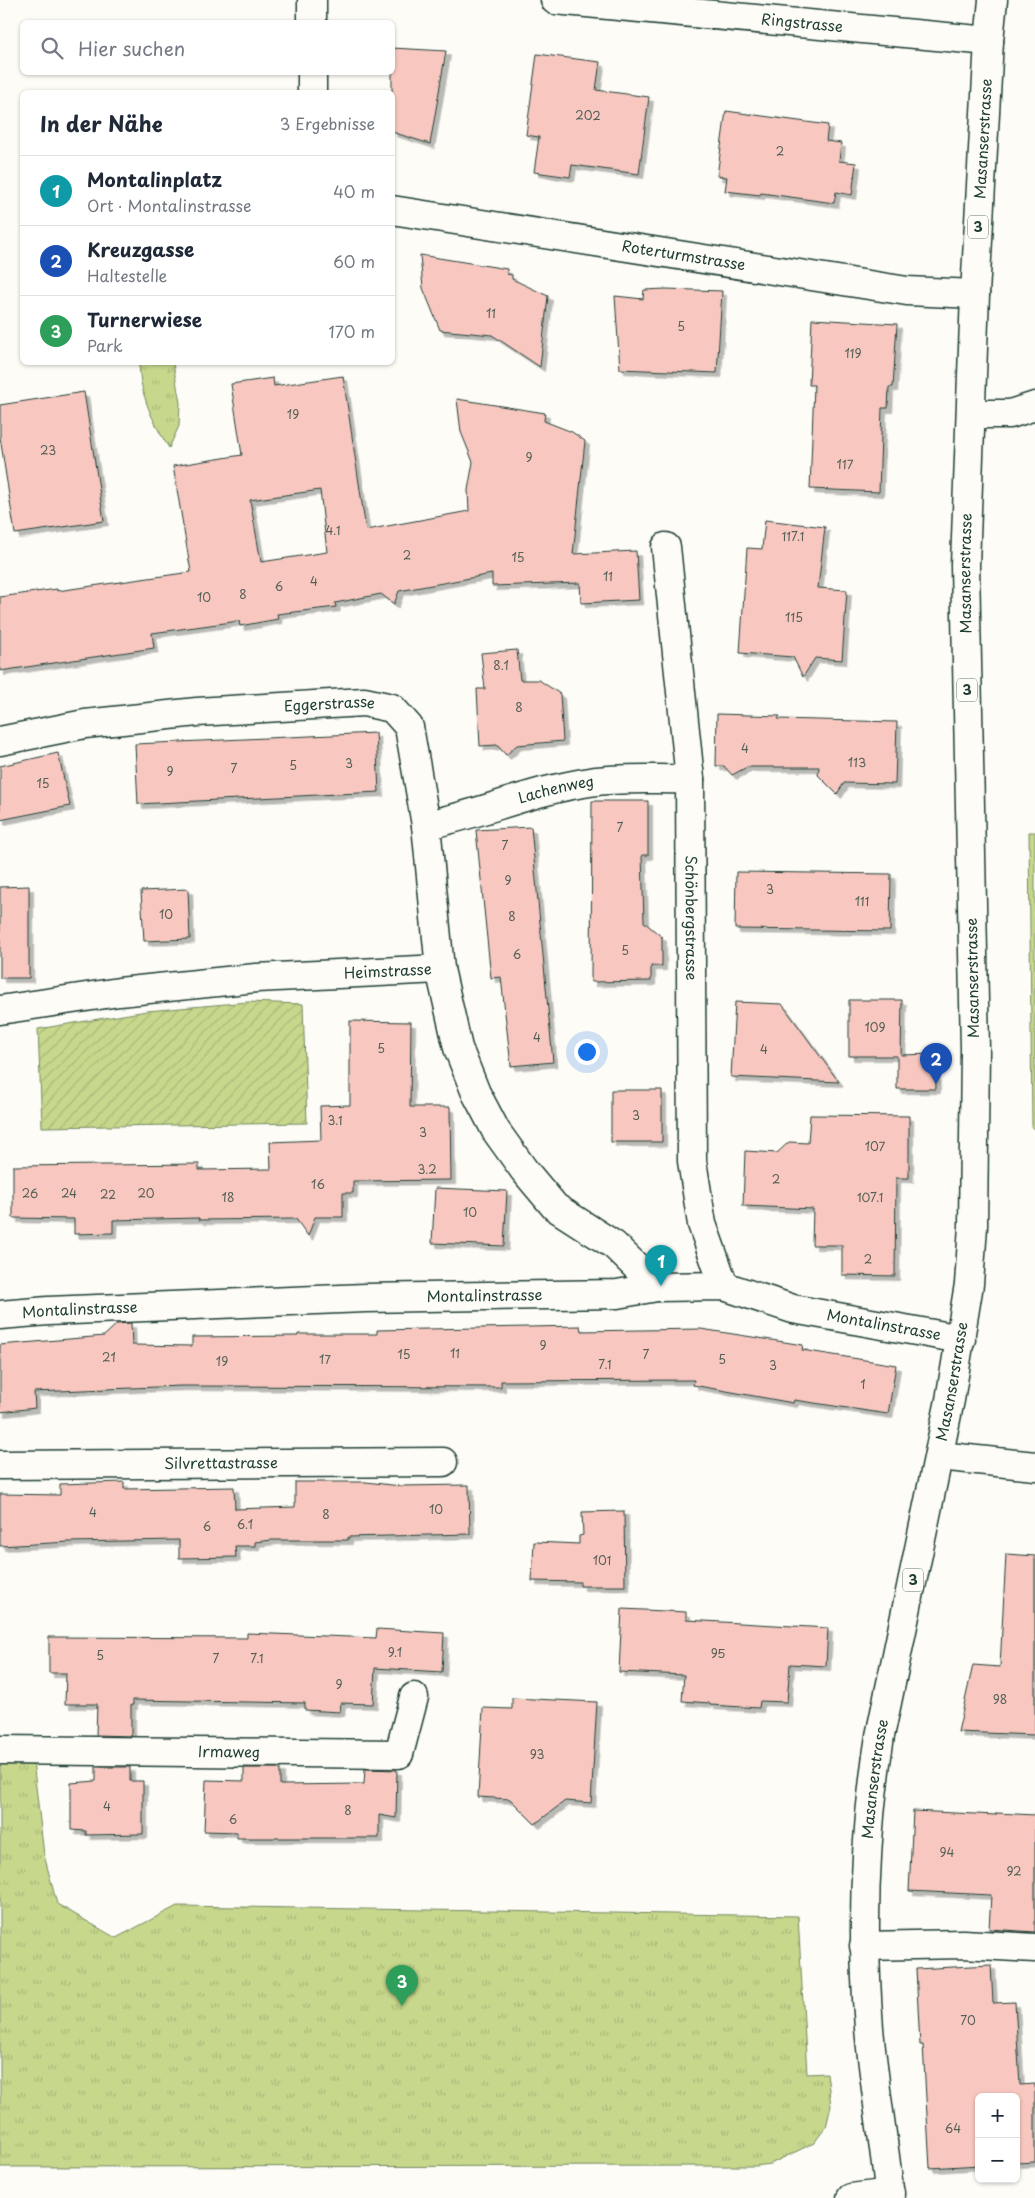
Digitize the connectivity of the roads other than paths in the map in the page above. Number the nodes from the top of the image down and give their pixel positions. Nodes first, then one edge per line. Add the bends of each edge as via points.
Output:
1 (312, 0) edge
2 (555, 0) edge
3 (993, 0) edge
4 (312, 20) edge
5 (989, 41) junction
6 (312, 75) edge
7 (312, 90) edge
8 (395, 210) edge
9 (975, 294) junction
10 (1035, 406) edge
11 (971, 414) junction
12 (666, 546) dead end
13 (0, 741) edge
14 (690, 779) junction
15 (426, 825) junction
16 (440, 969) junction
17 (0, 1010) edge
18 (724, 1286) junction
19 (658, 1287) junction
20 (0, 1315) edge
21 (961, 1339) junction
22 (938, 1456) junction
23 (443, 1462) dead end
24 (0, 1465) edge
25 (1035, 1466) edge
26 (414, 1697) dead end
27 (0, 1750) edge
28 (864, 1946) junction
29 (1035, 1948) edge
30 (890, 2196) edge
31 (851, 2198) edge

1 - 4 street
2 - 5 street, Ringstrasse
3 - 5 street, Masanserstrasse / 3
5 - 9 street, Masanserstrasse / 3
6 - 7 street
8 - 9 street, Roterturmstrasse via 907,291
9 - 11 street, Masanserstrasse / 3
10 - 11 street via 1010,414
11 - 21 street, Masanserstrasse / 3 via 965,608 975,1049 974,1177 969,1284
12 - 14 street, Schönbergstrasse
13 - 15 street, Eggerstrasse via 85,724 197,712 364,702 392,708 409,727
14 - 15 street, Lachenweg via 591,781 543,791 453,820
14 - 18 street, Schönbergstrasse via 692,1161 702,1224
15 - 16 street, Eggerstrasse
16 - 17 street, Heimstrasse via 256,978 119,992
16 - 19 street, Heimstrasse via 458,1048 496,1131 555,1207 614,1245
18 - 19 street, Montalinstrasse
18 - 21 street, Montalinstrasse via 793,1309
19 - 20 street, Montalinstrasse via 617,1294 365,1298
21 - 22 street, Masanserstrasse / 3
22 - 25 street
22 - 28 street, Masanserstrasse / 3 via 872,1783 864,1880
23 - 24 street, Silvrettastrasse
26 - 27 street, Irmaweg via 399,1754
28 - 29 street via 963,1944
28 - 30 street, Masanserstrasse / 3 via 869,2029
30 - 31 street

